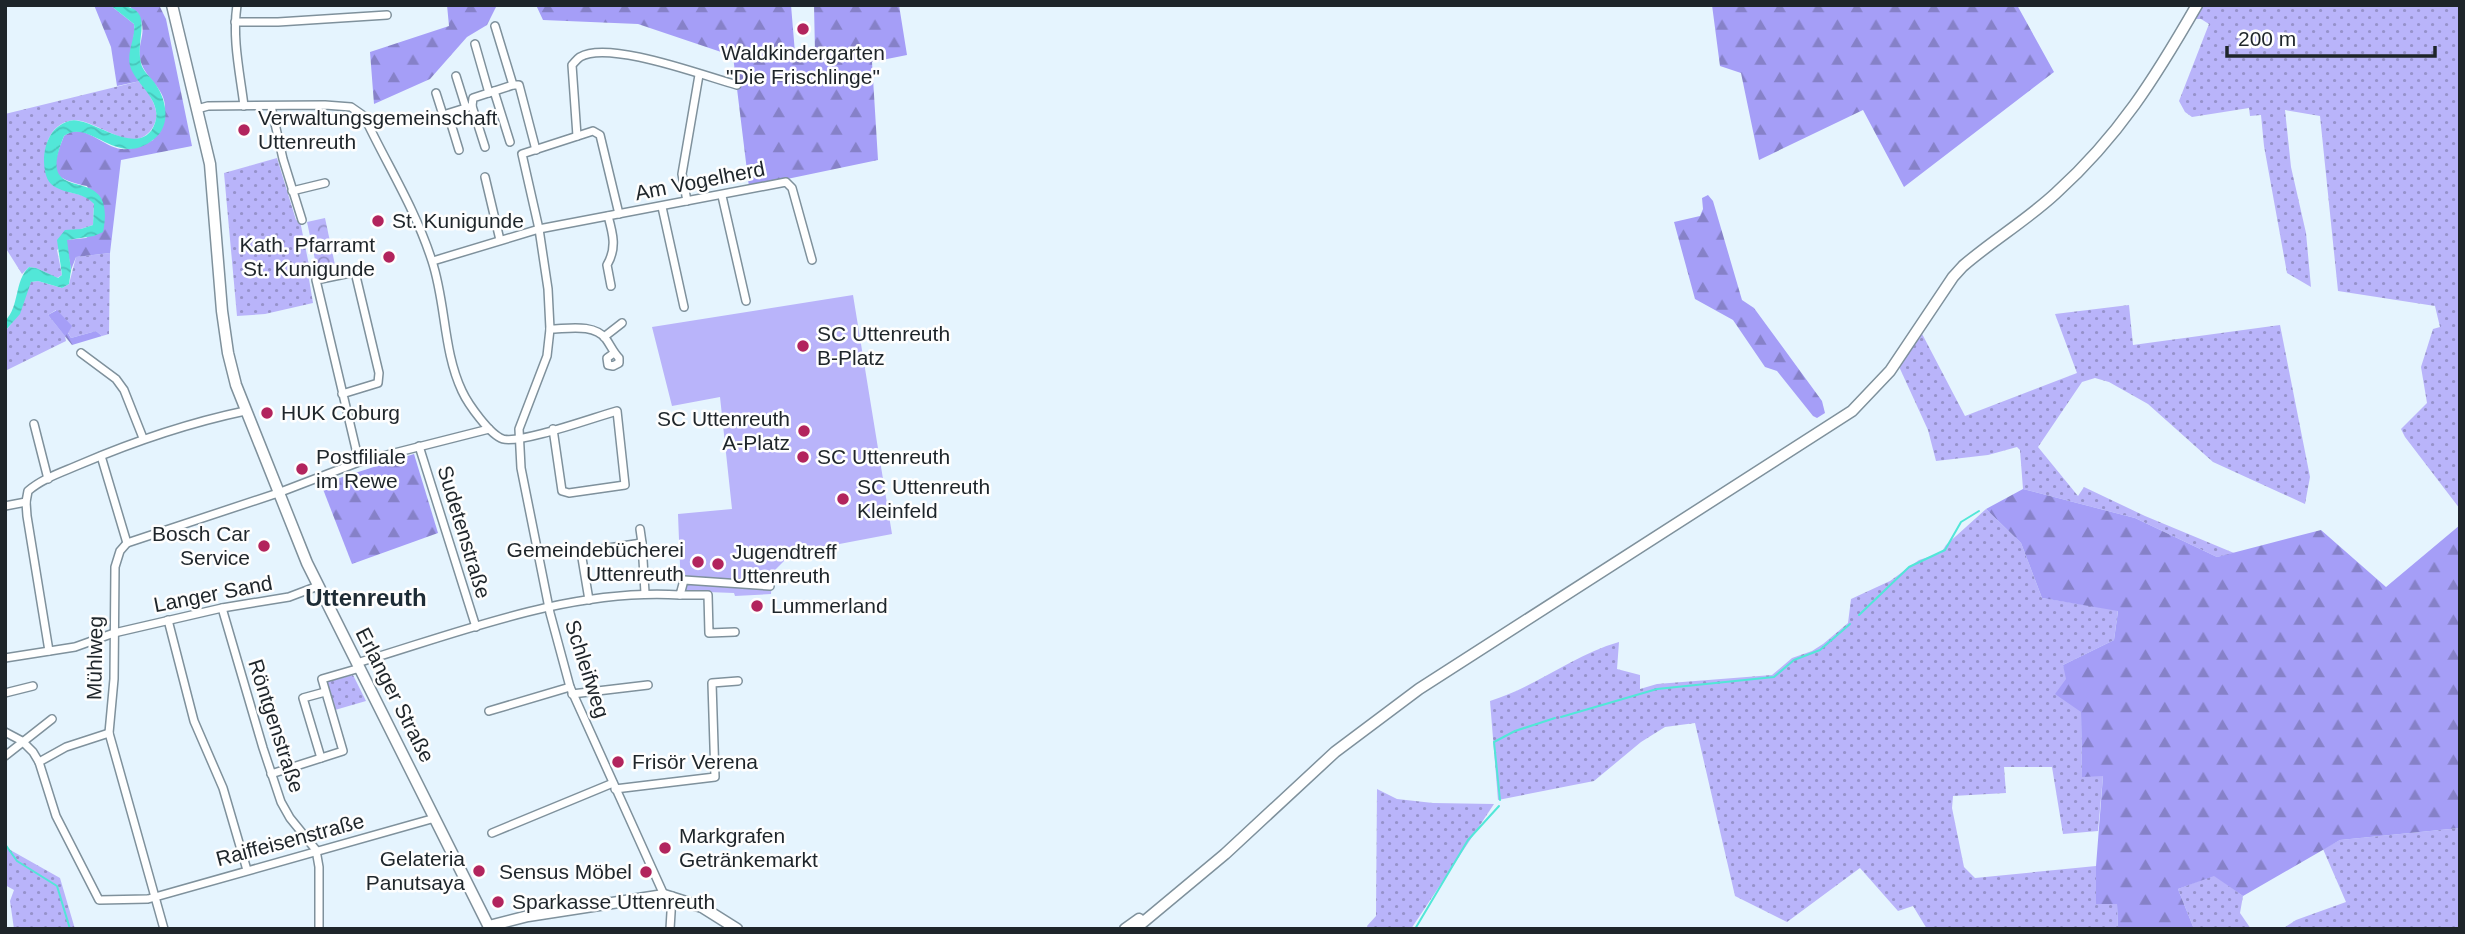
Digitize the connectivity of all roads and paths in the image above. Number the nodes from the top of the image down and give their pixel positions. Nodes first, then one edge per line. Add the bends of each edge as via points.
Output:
1 (172, 5) edge
2 (237, 5) edge
3 (2197, 5) edge
4 (387, 15) dead end
5 (235, 22) junction
6 (495, 26) dead end
7 (475, 44) dead end
8 (699, 75) junction
9 (456, 76) dead end
10 (513, 85) junction
11 (737, 85) dead end
12 (492, 92) junction
13 (436, 93) dead end
14 (244, 106) junction
15 (271, 106) junction
16 (469, 107) junction
17 (197, 109) junction
18 (448, 114) junction
19 (577, 136) junction
20 (509, 142) dead end
21 (485, 147) dead end
22 (458, 150) dead end
23 (536, 150) junction
24 (485, 177) dead end
25 (325, 183) dead end
26 (292, 191) junction
27 (722, 196) junction
28 (687, 201) junction
29 (662, 207) junction
30 (619, 214) junction
31 (608, 216) junction
32 (302, 220) dead end
33 (539, 229) junction
34 (499, 240) junction
35 (812, 260) dead end
36 (433, 261) junction
37 (611, 286) dead end
38 (746, 301) dead end
39 (684, 307) dead end
40 (622, 323) dead end
41 (550, 329) junction
42 (604, 337) junction
43 (80, 353) dead end
44 (614, 353) dead end
45 (342, 394) junction
46 (245, 411) junction
47 (34, 424) dead end
48 (489, 429) junction
49 (553, 429) junction
50 (143, 438) junction
51 (519, 439) junction
52 (419, 446) junction
53 (100, 456) junction
54 (359, 462) junction
55 (48, 479) junction
56 (278, 493) junction
57 (26, 502) junction
58 (5, 506) edge
59 (640, 529) dead end
60 (127, 543) junction
61 (642, 543) junction
62 (318, 586) junction
63 (770, 586) dead end
64 (645, 593) junction
65 (680, 595) junction
66 (589, 600) junction
67 (549, 607) junction
68 (222, 608) junction
69 (168, 620) junction
70 (476, 627) junction
71 (735, 632) dead end
72 (114, 633) junction
73 (49, 652) junction
74 (5, 657) edge
75 (358, 665) junction
76 (738, 681) dead end
77 (648, 685) dead end
78 (33, 686) dead end
79 (571, 691) junction
80 (325, 692) junction
81 (5, 693) edge
82 (489, 711) dead end
83 (52, 719) dead end
84 (5, 732) edge
85 (109, 733) junction
86 (22, 741) junction
87 (5, 756) edge
88 (321, 758) junction
89 (39, 762) junction
90 (271, 774) junction
91 (614, 786) junction
92 (435, 818) junction
93 (492, 833) dead end
94 (316, 850) junction
95 (247, 870) junction
96 (668, 895) junction
97 (1175, 896) junction
98 (154, 897) junction
99 (489, 927) edge
100 (164, 929) edge
101 (319, 929) edge
102 (670, 929) edge
103 (737, 929) edge
104 (1125, 929) edge
105 (1135, 929) edge

1 - 17 street, Erlanger Straße
2 - 5 street
3 - 97 street via 2161,68 2109,141 2054,195 1963,266 1889,371 1852,411 1360,731
4 - 5 street
5 - 14 street
6 - 10 street
7 - 12 street
8 - 11 street
8 - 19 street via 634,56 603,53 581,57 572,65
8 - 28 street via 682,174
9 - 16 street
10 - 12 street
10 - 23 street via 519,85
12 - 16 street via 473,98
12 - 20 street
13 - 18 street via 443,115
14 - 15 street
14 - 17 street
15 - 26 street
15 - 36 street via 351,107 364,116 409,201
16 - 18 street
16 - 21 street
17 - 46 street, Erlanger Straße via 211,175 228,353
18 - 22 street
19 - 23 street
19 - 30 street via 593,131 600,135
23 - 33 street, Schleifweg via 522,154
24 - 34 street
25 - 26 street
26 - 32 street
27 - 28 street, Am Vogelherd
27 - 35 street, Am Vogelherd via 786,182 792,188
27 - 38 street
28 - 29 street, Am Vogelherd
29 - 30 street, Am Vogelherd
29 - 39 street
30 - 31 street, Am Vogelherd
31 - 33 street, Am Vogelherd
31 - 37 street via 615,242 607,265
33 - 34 street, Am Vogelherd
33 - 41 street, Schleifweg
34 - 36 street, Am Vogelherd
36 - 48 street via 454,373 471,407
40 - 42 street
41 - 42 street via 584,328
41 - 51 street, Schleifweg via 547,356
42 - 44 street
43 - 50 street via 116,379
45 - 45 street via 316,280 355,272 378,383
45 - 54 street
46 - 50 street
46 - 56 street, Erlanger Straße
47 - 55 street
48 - 51 street via 502,439
48 - 52 street
49 - 49 street via 562,491 629,487 617,411
49 - 51 street
50 - 53 street
51 - 67 street, Schleifweg via 520,468
52 - 54 street
52 - 70 street, Sudetenstraße
53 - 55 street
53 - 60 street
54 - 56 street
55 - 57 street via 28,491
56 - 60 street
56 - 62 street, Erlanger Straße
57 - 58 street
57 - 73 street
59 - 61 street
60 - 72 street, Mühlweg via 115,567
61 - 64 street
61 - 66 street via 581,552
62 - 68 street, Langer Sand via 289,597
62 - 75 street, Erlanger Straße
63 - 65 street via 684,580
64 - 65 street
64 - 66 street
65 - 71 street via 708,595 709,633
66 - 67 street
67 - 70 street
67 - 79 street, Schleifweg
68 - 69 street, Langer Sand
68 - 90 street, Röntgenstraße
69 - 72 street, Langer Sand
69 - 95 street via 194,721 223,788
70 - 75 street
72 - 73 street, Langer Sand
72 - 85 street, Mühlweg
73 - 74 street, Langer Sand
75 - 80 street via 322,679
75 - 92 street, Erlanger Straße
76 - 91 street via 712,683 715,777
77 - 79 street
78 - 81 street
79 - 82 street
79 - 91 street, Schleifweg
80 - 88 street via 343,751
80 - 88 street via 303,698
83 - 86 street
84 - 86 street
85 - 89 street via 66,747
85 - 98 street, Mühlweg
86 - 87 street
86 - 89 street
88 - 90 street
89 - 98 street, Raiffeisenstraße via 56,817 99,900
90 - 94 street, Röntgenstraße via 289,818
91 - 93 street
91 - 96 street, Schleifweg
92 - 94 street, Raiffeisenstraße
92 - 99 street, Erlanger Straße
94 - 95 street, Raiffeisenstraße
94 - 101 street
95 - 98 street, Raiffeisenstraße
96 - 99 street via 560,910
96 - 102 street
96 - 103 street via 702,907
97 - 104 street
97 - 105 street
98 - 100 street, Mühlweg

